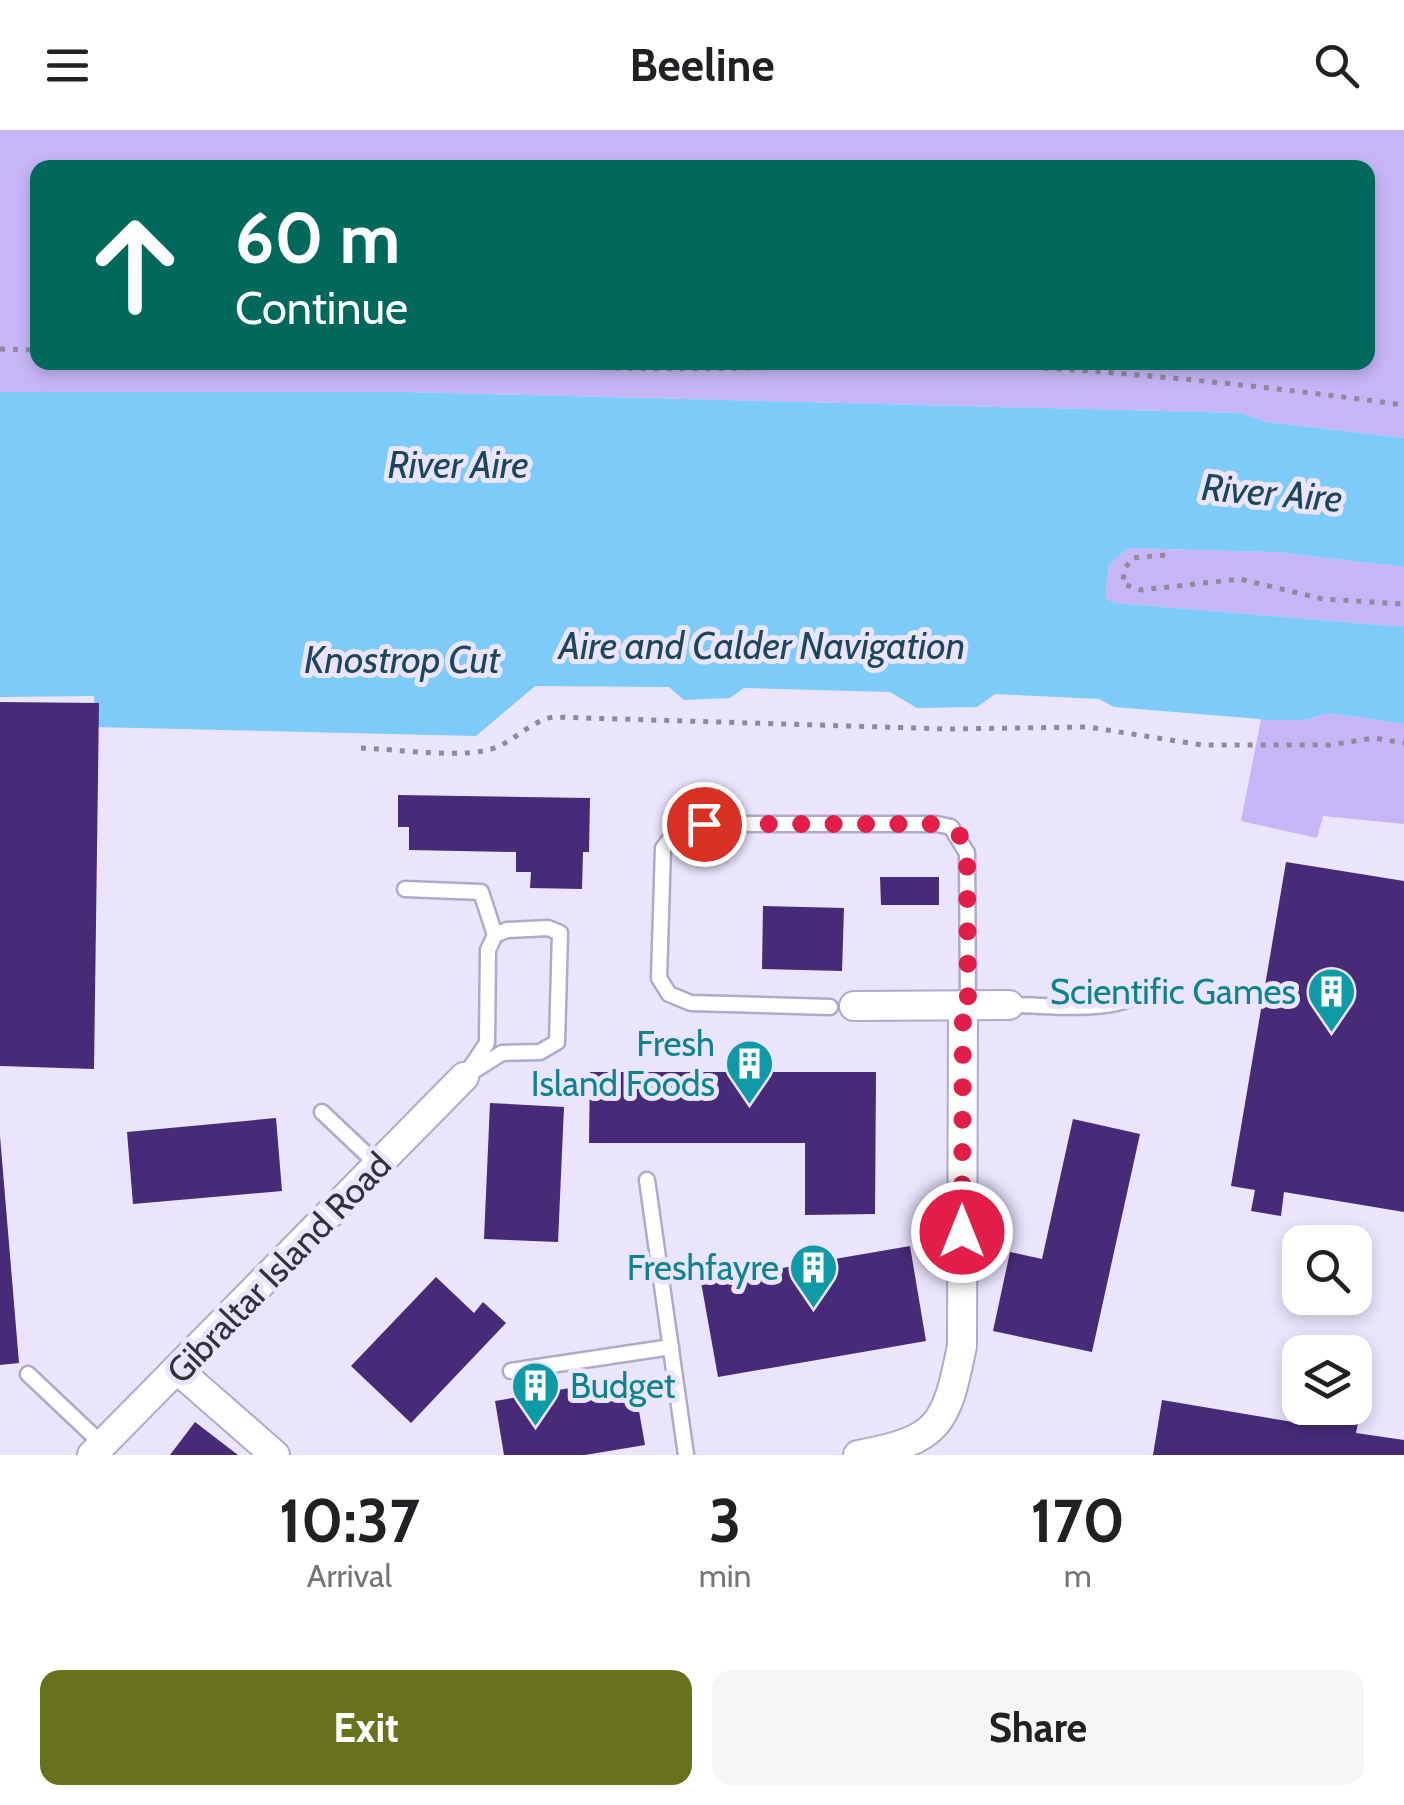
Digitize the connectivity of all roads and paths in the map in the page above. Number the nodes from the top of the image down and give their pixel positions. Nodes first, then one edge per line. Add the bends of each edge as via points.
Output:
1 (0, 349) edge
2 (30, 350) edge
3 (1055, 370) edge
4 (1404, 404) edge
5 (1165, 555) dead end
6 (1404, 604) edge
7 (1404, 743) edge
8 (361, 748) dead end
9 (404, 889) dead end
10 (495, 935) junction
11 (1155, 986) dead end
12 (965, 1005) junction
13 (1009, 1005) joint
14 (842, 1007) joint
15 (464, 1077) junction
16 (322, 1112) dead end
17 (379, 1166) junction
18 (646, 1180) dead end
19 (670, 1346) junction
20 (180, 1371) junction
21 (511, 1371) dead end
22 (28, 1374) dead end
23 (98, 1450) edge
24 (275, 1455) edge
25 (686, 1455) edge
26 (858, 1455) edge

1 - 2 path
3 - 4 path
5 - 6 path via 1132,558 1124,584 1141,590 1240,579 1324,599
7 - 8 path via 1374,738 1330,745 1202,745 1088,727 553,717 477,751
9 - 10 lane via 481,892
10 - 15 lane via 488,950 487,1043
10 - 15 lane via 548,928 560,933 557,1042 540,1052 502,1053
11 - 13 lane via 1136,1000 1110,1005
12 - 13 street
12 - 14 street
12 - 14 lane via 967,853 952,827 704,824 676,830 663,848 659,978 669,994 691,1003
12 - 26 street via 962,1346 953,1390 934,1430 904,1447
15 - 17 street, Gibraltar Island Road
16 - 17 lane
17 - 20 street, Gibraltar Island Road
18 - 19 lane
19 - 21 lane
19 - 25 lane
20 - 23 street, Gibraltar Island Road
20 - 24 street
22 - 23 lane

